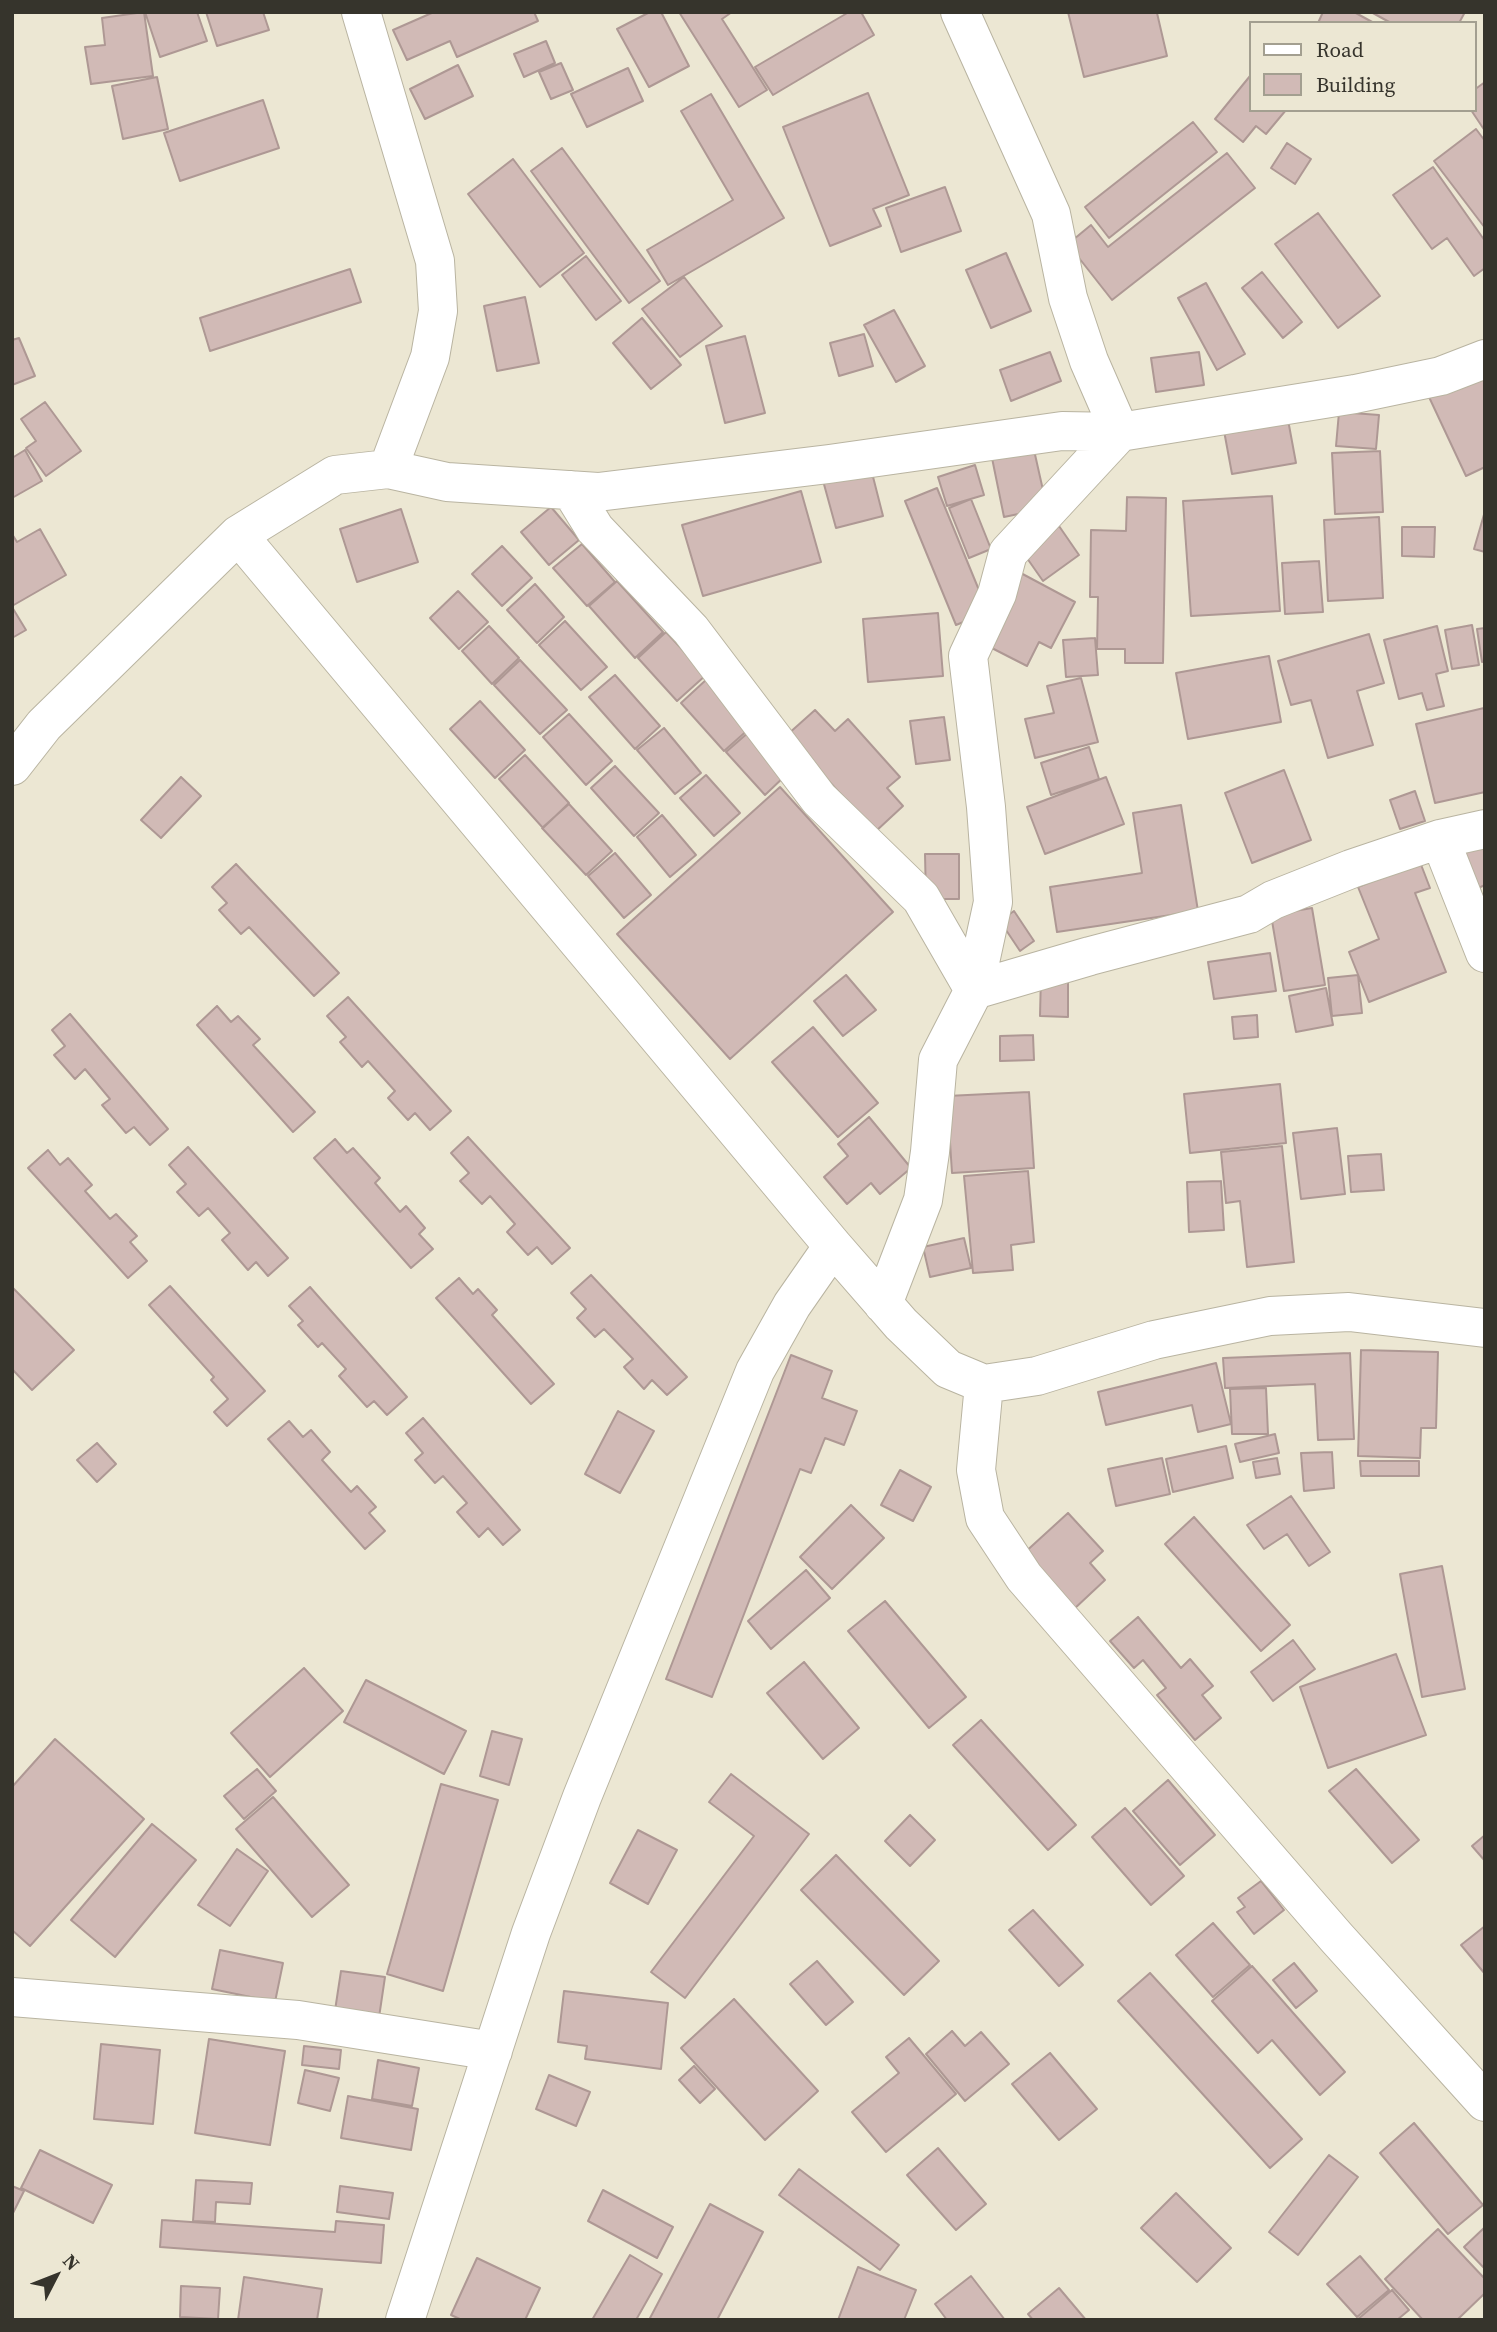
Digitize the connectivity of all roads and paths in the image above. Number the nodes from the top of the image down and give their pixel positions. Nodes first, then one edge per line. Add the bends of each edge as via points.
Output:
1 (361, 12) edge
2 (960, 12) edge
3 (1485, 359) edge
4 (1120, 432) junction
5 (388, 469) junction
6 (571, 490) junction
7 (238, 534) junction
8 (12, 766) edge
9 (1485, 829) edge
10 (1440, 839) junction
11 (1485, 953) edge
12 (974, 990) junction
13 (833, 1246) junction
14 (883, 1304) junction
15 (1485, 1328) edge
16 (984, 1384) junction
17 (12, 1997) edge
18 (493, 2051) junction
19 (1485, 2102) edge
20 (405, 2320) edge

1 - 5 street via 435,261 438,311 430,357
2 - 4 street via 1051,214 1068,298
3 - 4 street via 1441,376 1368,392
4 - 6 street via 1062,431 611,491
4 - 12 street via 1007,553 997,594 968,656 993,902
5 - 6 street via 447,482
5 - 7 street via 334,475
6 - 12 street via 595,529 691,630 819,799 921,898
7 - 8 street via 44,725
7 - 13 street
9 - 10 street
10 - 11 street
10 - 12 street via 1351,869 1249,914
12 - 14 street via 938,1060 923,1200
13 - 14 street
13 - 18 street via 792,1305 755,1371 582,1797
14 - 16 street via 948,1369
15 - 16 street via 1349,1312 1270,1316 1154,1340 1037,1376
16 - 19 street via 976,1470 985,1518 1024,1577
17 - 18 street via 298,2020
18 - 20 street

